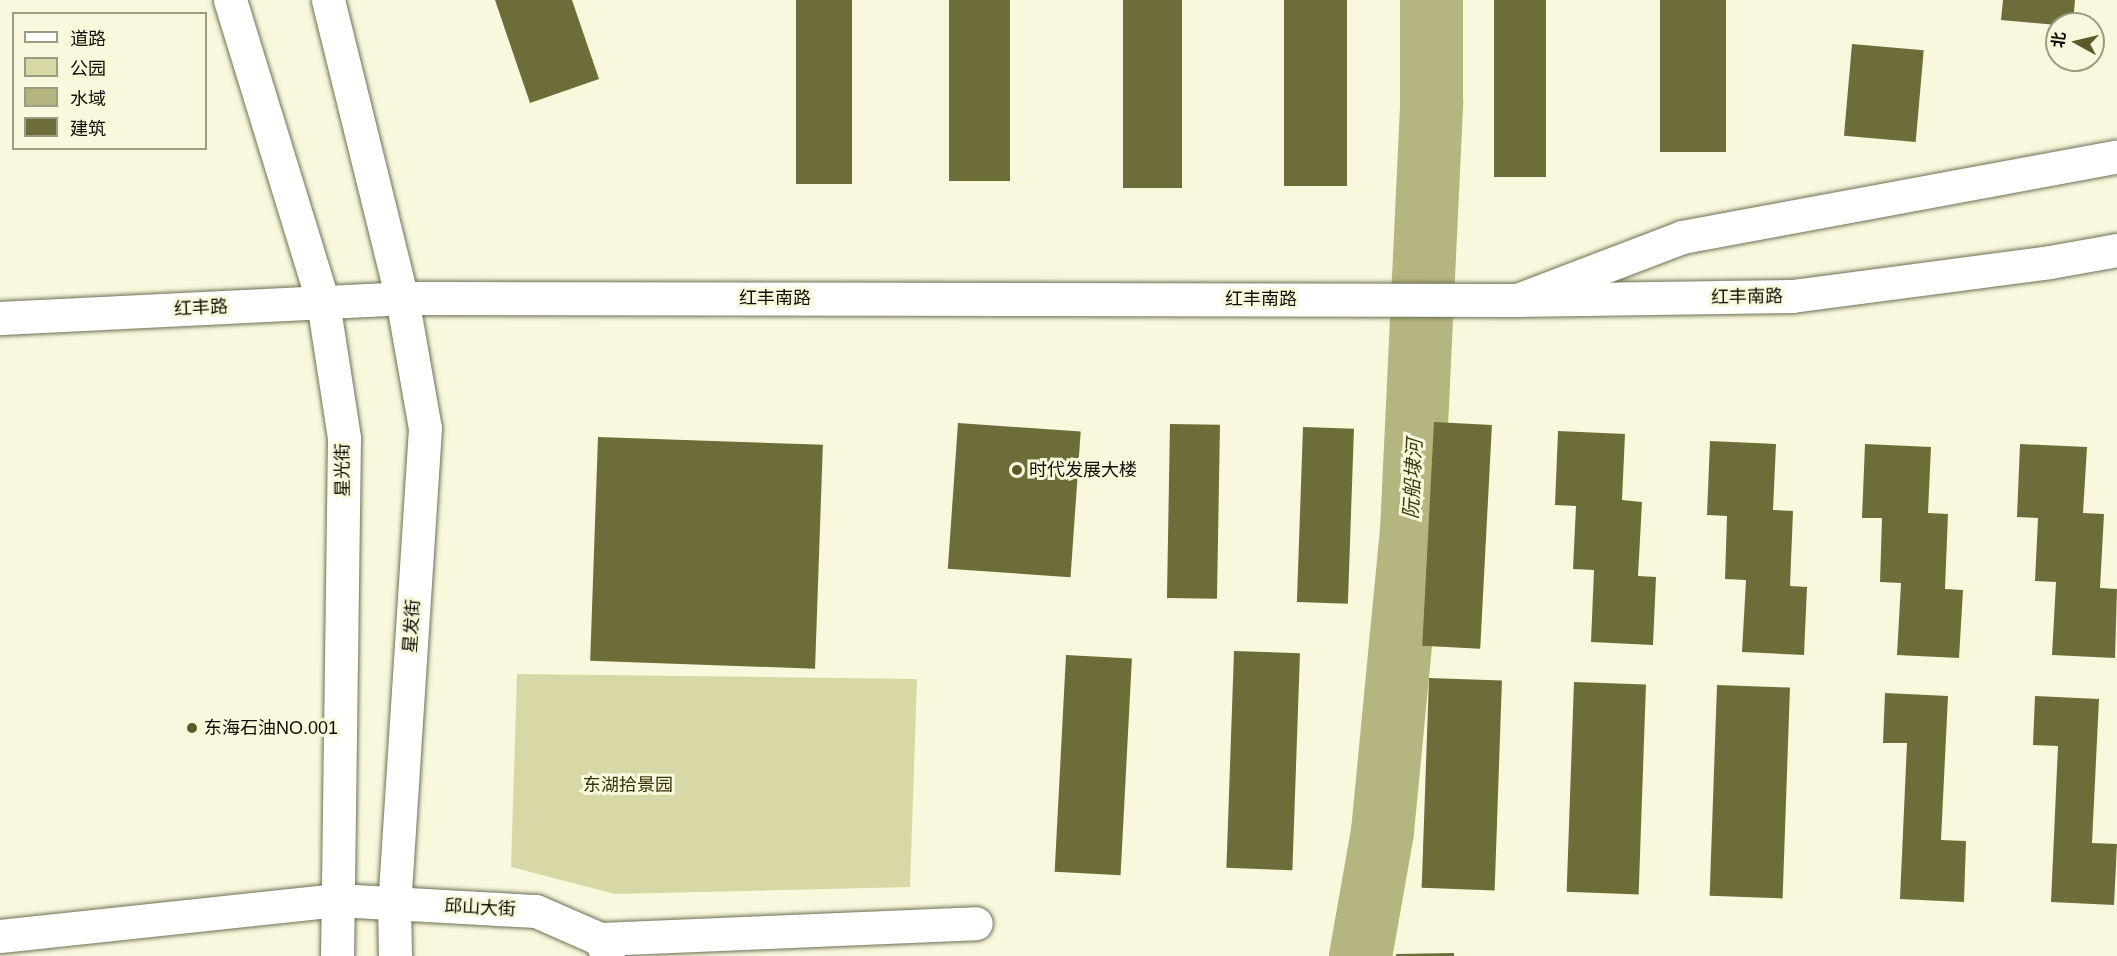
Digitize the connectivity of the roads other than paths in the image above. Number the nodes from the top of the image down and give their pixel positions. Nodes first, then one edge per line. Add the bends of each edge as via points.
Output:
1 (230, 0) edge
2 (328, 0) edge
3 (2117, 156) edge
4 (2117, 250) edge
5 (402, 298) junction
6 (1516, 299) junction
7 (323, 302) junction
8 (0, 318) edge
9 (337, 900) junction
10 (394, 903) junction
11 (976, 923) dead end
12 (0, 936) edge
13 (604, 948) edge
14 (337, 956) edge
15 (395, 956) edge

1 - 7 street, 星光街
2 - 5 street
3 - 6 street via 1682,237
4 - 6 street, 红丰南路 via 1792,296
5 - 6 street, 红丰南路
5 - 7 street, 红丰路
5 - 10 street, 星发街 via 424,428
7 - 8 street, 红丰路
7 - 9 street, 星光街 via 344,438
9 - 10 street, 邱山大街
9 - 12 street, 邱山大街
9 - 14 street, 星光街
10 - 13 street, 邱山大街 via 536,911
10 - 15 street, 星发街
11 - 13 street

